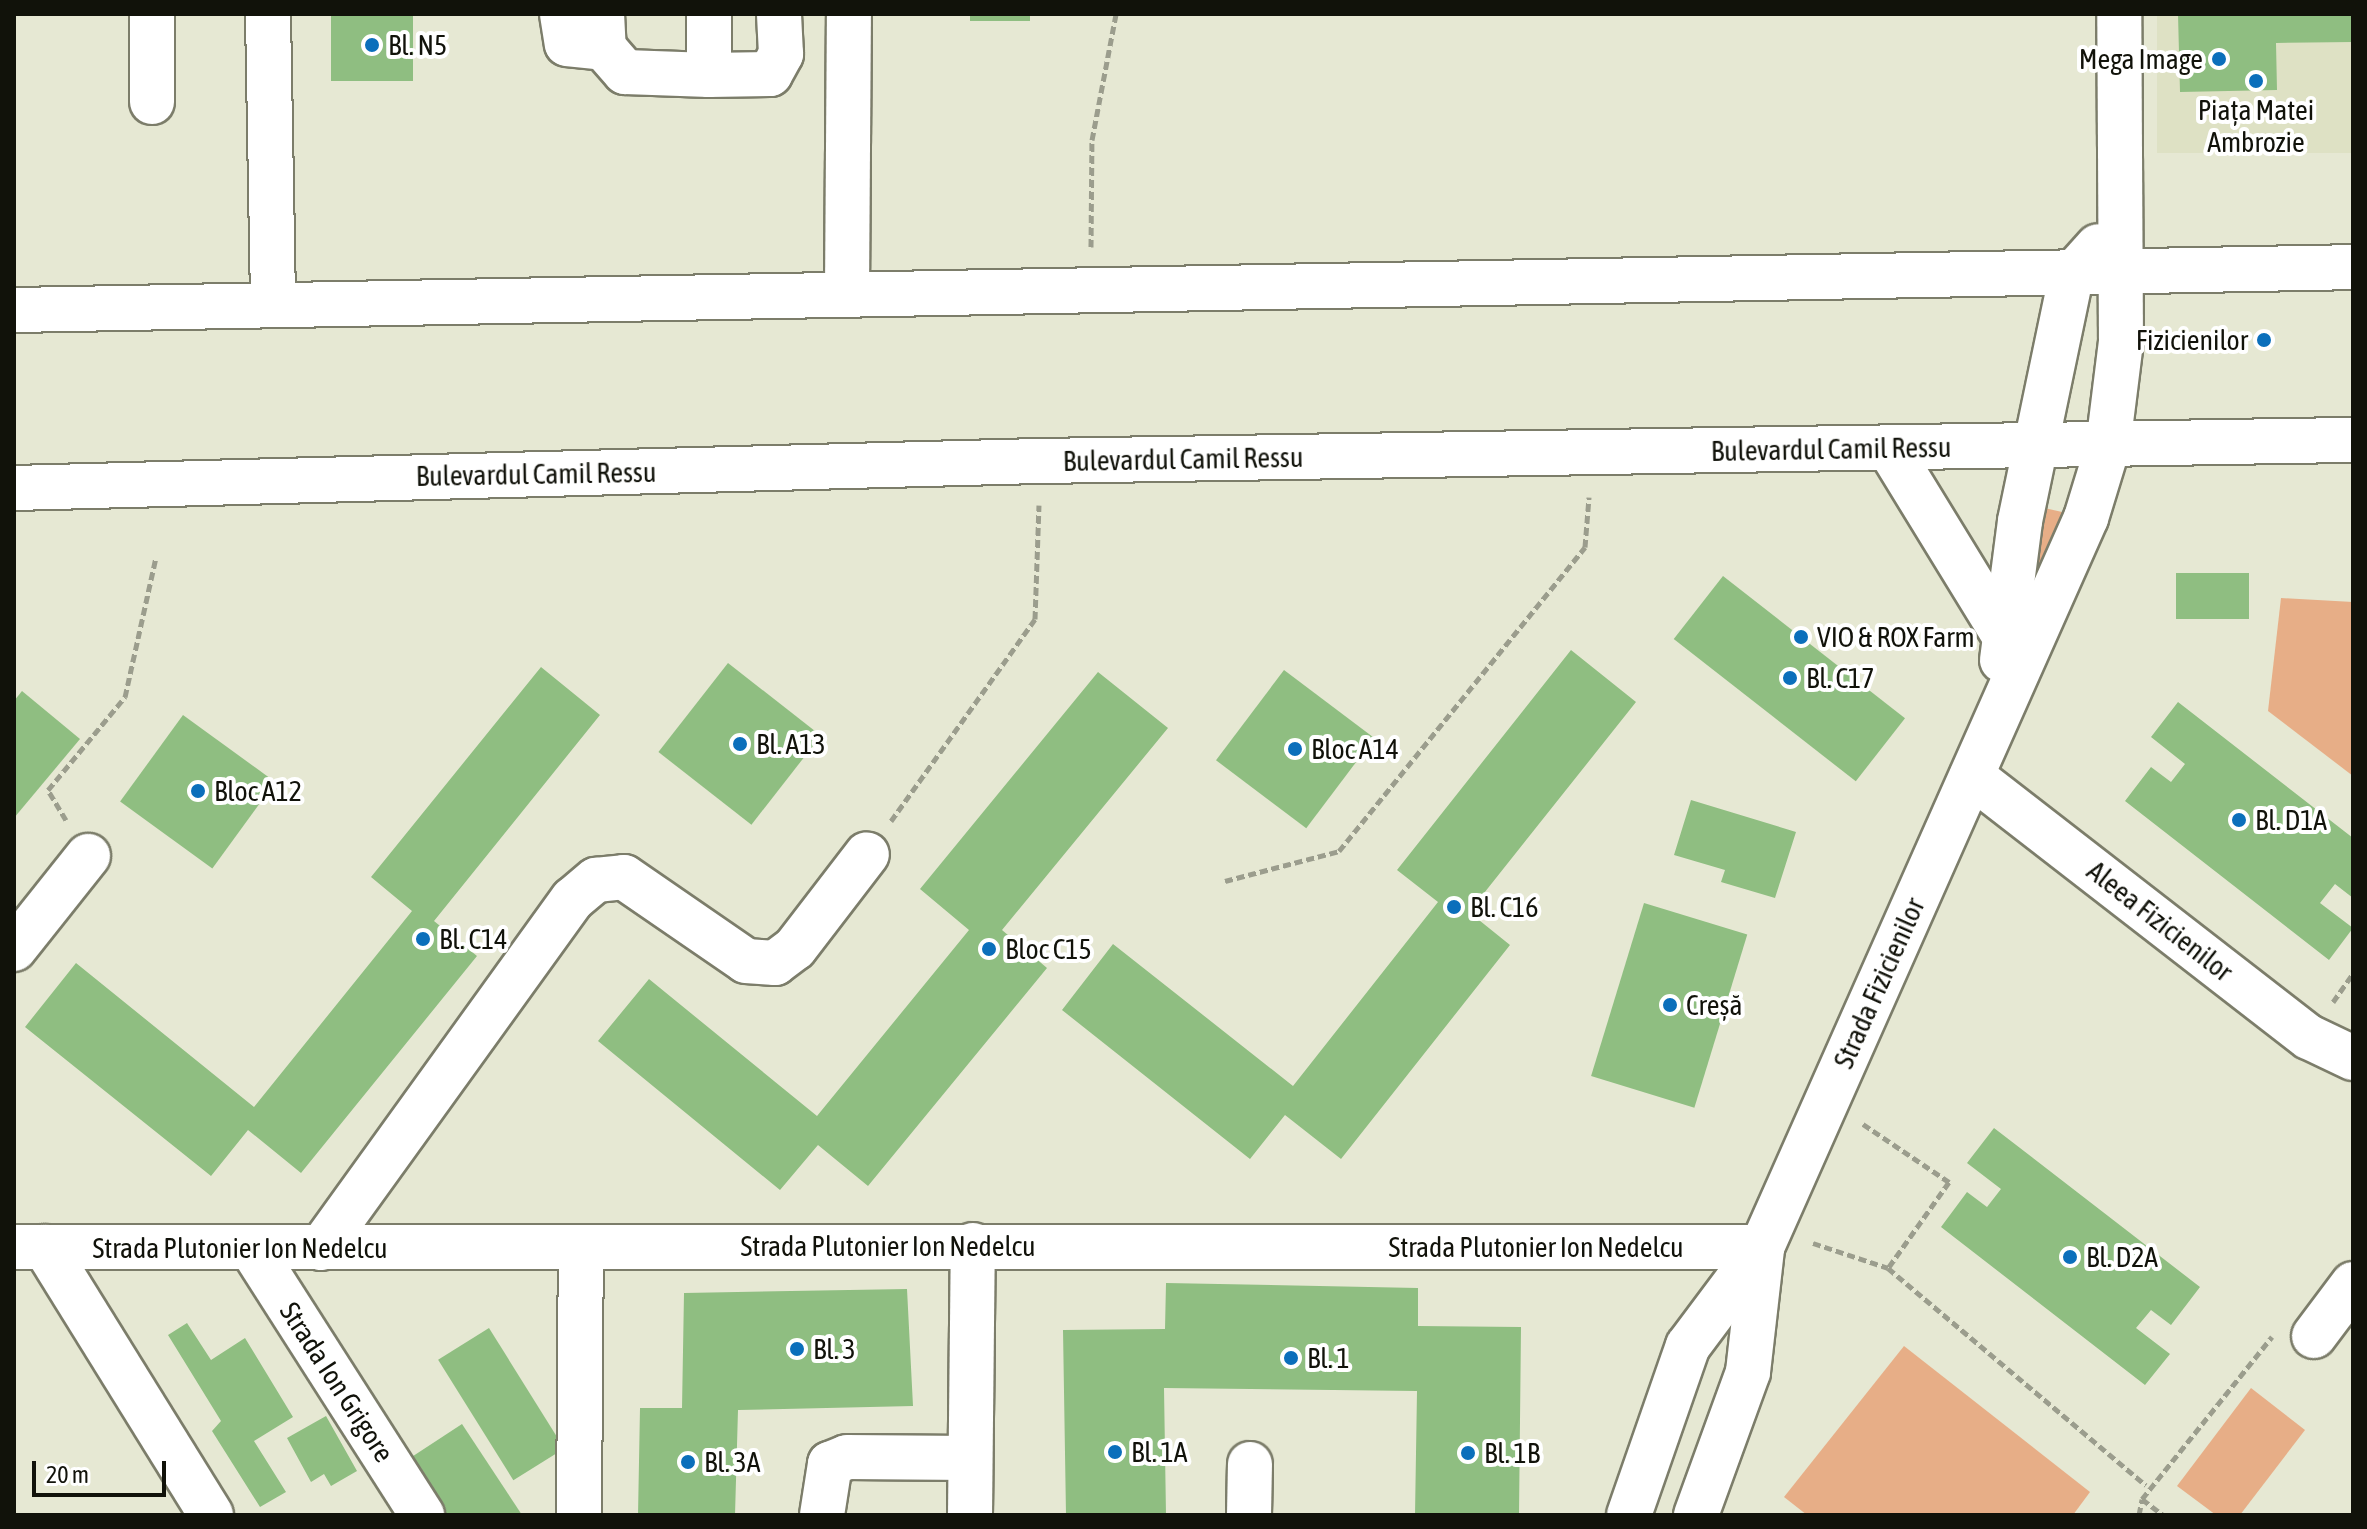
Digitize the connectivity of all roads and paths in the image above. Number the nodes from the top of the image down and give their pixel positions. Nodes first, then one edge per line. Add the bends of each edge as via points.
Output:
1 (152, 14) edge
2 (268, 14) edge
3 (562, 14) edge
4 (709, 14) edge
5 (779, 14) edge
6 (849, 14) edge
7 (1116, 14) edge
8 (2119, 14) edge
9 (603, 31) edge
10 (709, 75) junction
11 (152, 102) dead end
12 (2122, 212) junction
13 (2353, 267) edge
14 (2124, 273) junction
15 (2071, 276) junction
16 (1090, 289) junction
17 (847, 291) junction
18 (273, 305) junction
19 (14, 310) edge
20 (2353, 440) edge
21 (2108, 446) junction
22 (1889, 448) junction
23 (2035, 448) junction
24 (1588, 452) junction
25 (1040, 461) junction
26 (14, 488) edge
27 (156, 557) dead end
28 (2003, 634) junction
29 (1998, 718) junction
30 (1972, 776) junction
31 (867, 854) joint
32 (88, 856) joint
33 (1225, 881) dead end
34 (14, 949) edge
35 (2353, 1058) edge
36 (1827, 1099) junction
37 (1766, 1238) junction
38 (973, 1245) junction
39 (30, 1247) edge
40 (321, 1248) junction
41 (252, 1249) junction
42 (581, 1249) junction
43 (1888, 1268) junction
44 (2353, 1284) edge
45 (2314, 1336) joint
46 (970, 1458) junction
47 (1250, 1464) dead end
48 (2146, 1485) junction
49 (2142, 1499) junction
50 (211, 1515) edge
51 (422, 1515) edge
52 (579, 1515) edge
53 (822, 1515) edge
54 (970, 1515) edge
55 (1249, 1515) edge
56 (1629, 1515) edge
57 (1696, 1515) edge
58 (2139, 1515) edge
59 (2163, 1515) edge

1 - 11 street
2 - 18 street
3 - 9 street via 567,44
4 - 10 street
5 - 10 street via 781,54 770,74
6 - 17 street
7 - 16 path via 1092,140
8 - 12 street, Strada Fizicienilor
9 - 10 street via 625,72
12 - 14 street, Strada Fizicienilor
12 - 15 street
13 - 14 street
14 - 15 street
14 - 21 street, Strada Fizicienilor
15 - 16 street
15 - 23 street, Strada Fizicienilor
16 - 17 street
17 - 18 street
18 - 19 street
20 - 21 street, Bulevardul Camil Ressu
21 - 23 street, Bulevardul Camil Ressu
21 - 29 street, Strada Fizicienilor via 2060,584
22 - 23 street, Bulevardul Camil Ressu
22 - 24 street, Bulevardul Camil Ressu
22 - 28 street
23 - 28 street, Strada Fizicienilor
24 - 25 street, Bulevardul Camil Ressu
24 - 33 path via 1585,547 1339,851
25 - 26 street, Bulevardul Camil Ressu
25 - 31 path via 1035,619
27 - 32 path via 125,697 48,790
28 - 29 street, Strada Fizicienilor
29 - 30 street, Strada Fizicienilor
30 - 35 street, Aleea Fizicienilor via 2309,1037
30 - 36 street, Strada Fizicienilor
31 - 40 street via 795,948 775,963 746,961 624,877 596,880 573,899
32 - 34 street
36 - 37 street, Strada Fizicienilor
36 - 43 path via 1949,1182
37 - 38 street, Strada Plutonier Ion Nedelcu
37 - 43 path
37 - 56 street, Strada Fizicienilor via 1688,1346
37 - 57 street, Strada Fizicienilor via 1748,1372
38 - 42 street, Strada Plutonier Ion Nedelcu
38 - 46 street
39 - 41 street, Strada Plutonier Ion Nedelcu
39 - 50 street
40 - 41 street, Strada Plutonier Ion Nedelcu
40 - 42 street, Strada Plutonier Ion Nedelcu
41 - 51 street, Strada Ion Grigore
42 - 52 street
43 - 48 path
44 - 45 street
45 - 48 path via 2265,1337
46 - 53 street via 847,1457 830,1464
46 - 54 street
47 - 55 street
48 - 49 path
49 - 58 path
49 - 59 path

